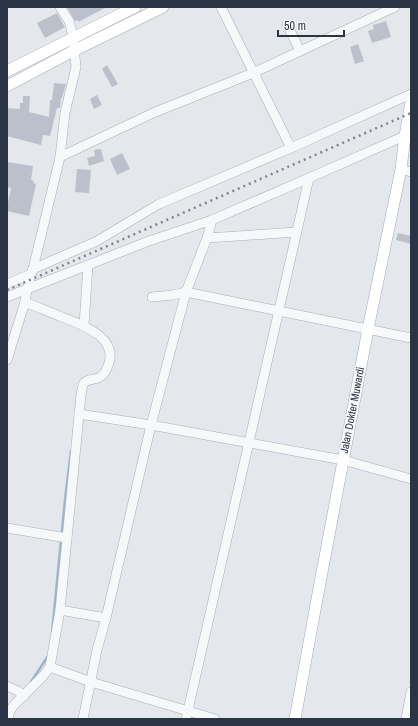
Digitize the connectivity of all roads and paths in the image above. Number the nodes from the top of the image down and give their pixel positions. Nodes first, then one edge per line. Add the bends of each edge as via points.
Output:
1 (60, 7) edge
2 (135, 7) edge
3 (221, 7) edge
4 (395, 7) edge
5 (160, 8) edge
6 (287, 24) dead end
7 (73, 37) junction
8 (75, 50) junction
9 (300, 51) junction
10 (7, 71) edge
11 (253, 72) junction
12 (7, 86) edge
13 (411, 94) edge
14 (411, 103) edge
15 (408, 134) edge
16 (291, 148) junction
17 (60, 157) junction
18 (406, 170) edge
19 (309, 178) junction
20 (212, 220) junction
21 (297, 232) junction
22 (207, 238) junction
23 (88, 266) junction
24 (32, 272) junction
25 (7, 284) edge
26 (27, 288) junction
27 (186, 292) junction
28 (152, 296) dead end
29 (7, 297) edge
30 (25, 302) junction
31 (279, 311) junction
32 (84, 325) junction
33 (368, 329) junction
34 (411, 338) edge
35 (7, 360) edge
36 (79, 414) junction
37 (151, 425) junction
38 (249, 443) junction
39 (343, 460) junction
40 (411, 479) edge
41 (7, 528) edge
42 (63, 538) junction
43 (60, 610) junction
44 (106, 618) junction
45 (50, 667) junction
46 (91, 682) junction
47 (7, 686) edge
48 (411, 692) edge
49 (21, 694) junction
50 (187, 715) edge
51 (8, 719) edge
52 (82, 719) edge
53 (215, 719) edge
54 (295, 719) edge
55 (406, 719) edge

1 - 7 street via 69,21
2 - 7 main road
3 - 11 street
4 - 9 street
5 - 8 main road
6 - 9 street
7 - 8 street
7 - 10 main road
8 - 12 main road
8 - 17 street via 76,68 65,113
9 - 11 street
11 - 16 street
11 - 17 street via 153,113
13 - 16 street
14 - 15 main road, Jalan Dokter Muwardi
15 - 18 main road, Jalan Dokter Muwardi
15 - 19 street
16 - 24 street via 160,204 97,241
17 - 24 street
18 - 33 main road, Jalan Dokter Muwardi
19 - 20 street
19 - 21 street
20 - 22 street
20 - 23 street via 149,241
21 - 22 street
21 - 31 street
22 - 27 street
23 - 26 street
23 - 32 street
24 - 25 street
24 - 26 street
26 - 29 street
26 - 30 street
27 - 28 street
27 - 31 street
27 - 37 street
30 - 32 street
30 - 35 street
31 - 33 street
31 - 38 street
32 - 36 street via 98,333 108,345 110,356 108,367 100,378 83,384
33 - 34 street
33 - 39 main road, Jalan Dokter Muwardi
36 - 37 street
36 - 42 street
37 - 38 street
37 - 44 street
38 - 39 street
38 - 50 street
39 - 40 street
39 - 54 main road, Jalan Dokter Muwardi
41 - 42 street
42 - 43 street
43 - 44 street
43 - 45 street
44 - 46 street
45 - 46 street
45 - 49 street
46 - 50 street
46 - 52 street
47 - 49 street
48 - 55 street
49 - 51 street
50 - 53 street

